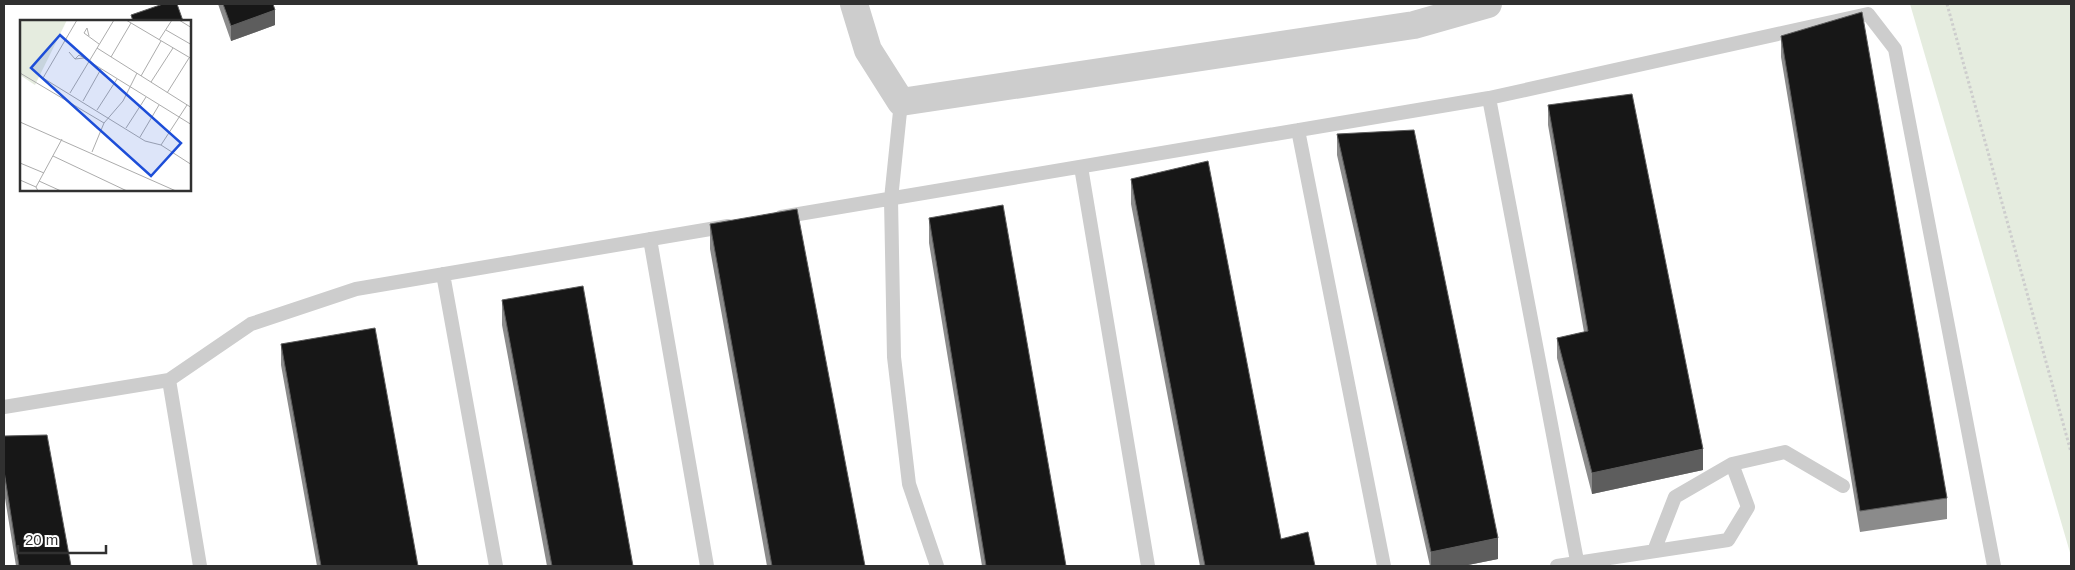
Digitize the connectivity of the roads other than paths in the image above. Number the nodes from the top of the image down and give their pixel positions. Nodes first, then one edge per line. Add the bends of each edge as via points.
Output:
1 (854, 4) edge
2 (1488, 4) edge
3 (1489, 98) junction
4 (901, 102) junction
5 (1298, 130) junction
6 (1081, 167) junction
7 (891, 199) junction
8 (766, 220) edge
9 (737, 225) edge
10 (650, 239) junction
11 (443, 274) junction
12 (169, 380) junction
13 (4, 408) edge
14 (1732, 464) junction
15 (1843, 486) dead end
16 (1654, 551) junction
17 (1577, 564) edge
18 (200, 566) edge
19 (496, 566) edge
20 (707, 566) edge
21 (937, 566) edge
22 (1148, 566) edge
23 (1384, 566) edge
24 (1557, 566) edge
25 (1994, 566) edge

1 - 4 street via 868,50
2 - 4 street via 1414,25
3 - 5 lane
3 - 17 lane
3 - 25 lane via 1868,14 1895,49
4 - 7 lane
5 - 6 lane
5 - 23 lane
6 - 7 lane
6 - 22 lane
7 - 8 lane
7 - 21 lane via 894,357 909,484
9 - 10 lane
10 - 11 lane
10 - 20 lane
11 - 12 lane via 356,289 251,324
11 - 19 lane
12 - 13 lane
12 - 18 lane
14 - 15 lane via 1785,452
14 - 16 lane via 1675,497
14 - 16 lane via 1748,508 1728,540
16 - 17 lane
17 - 24 lane

